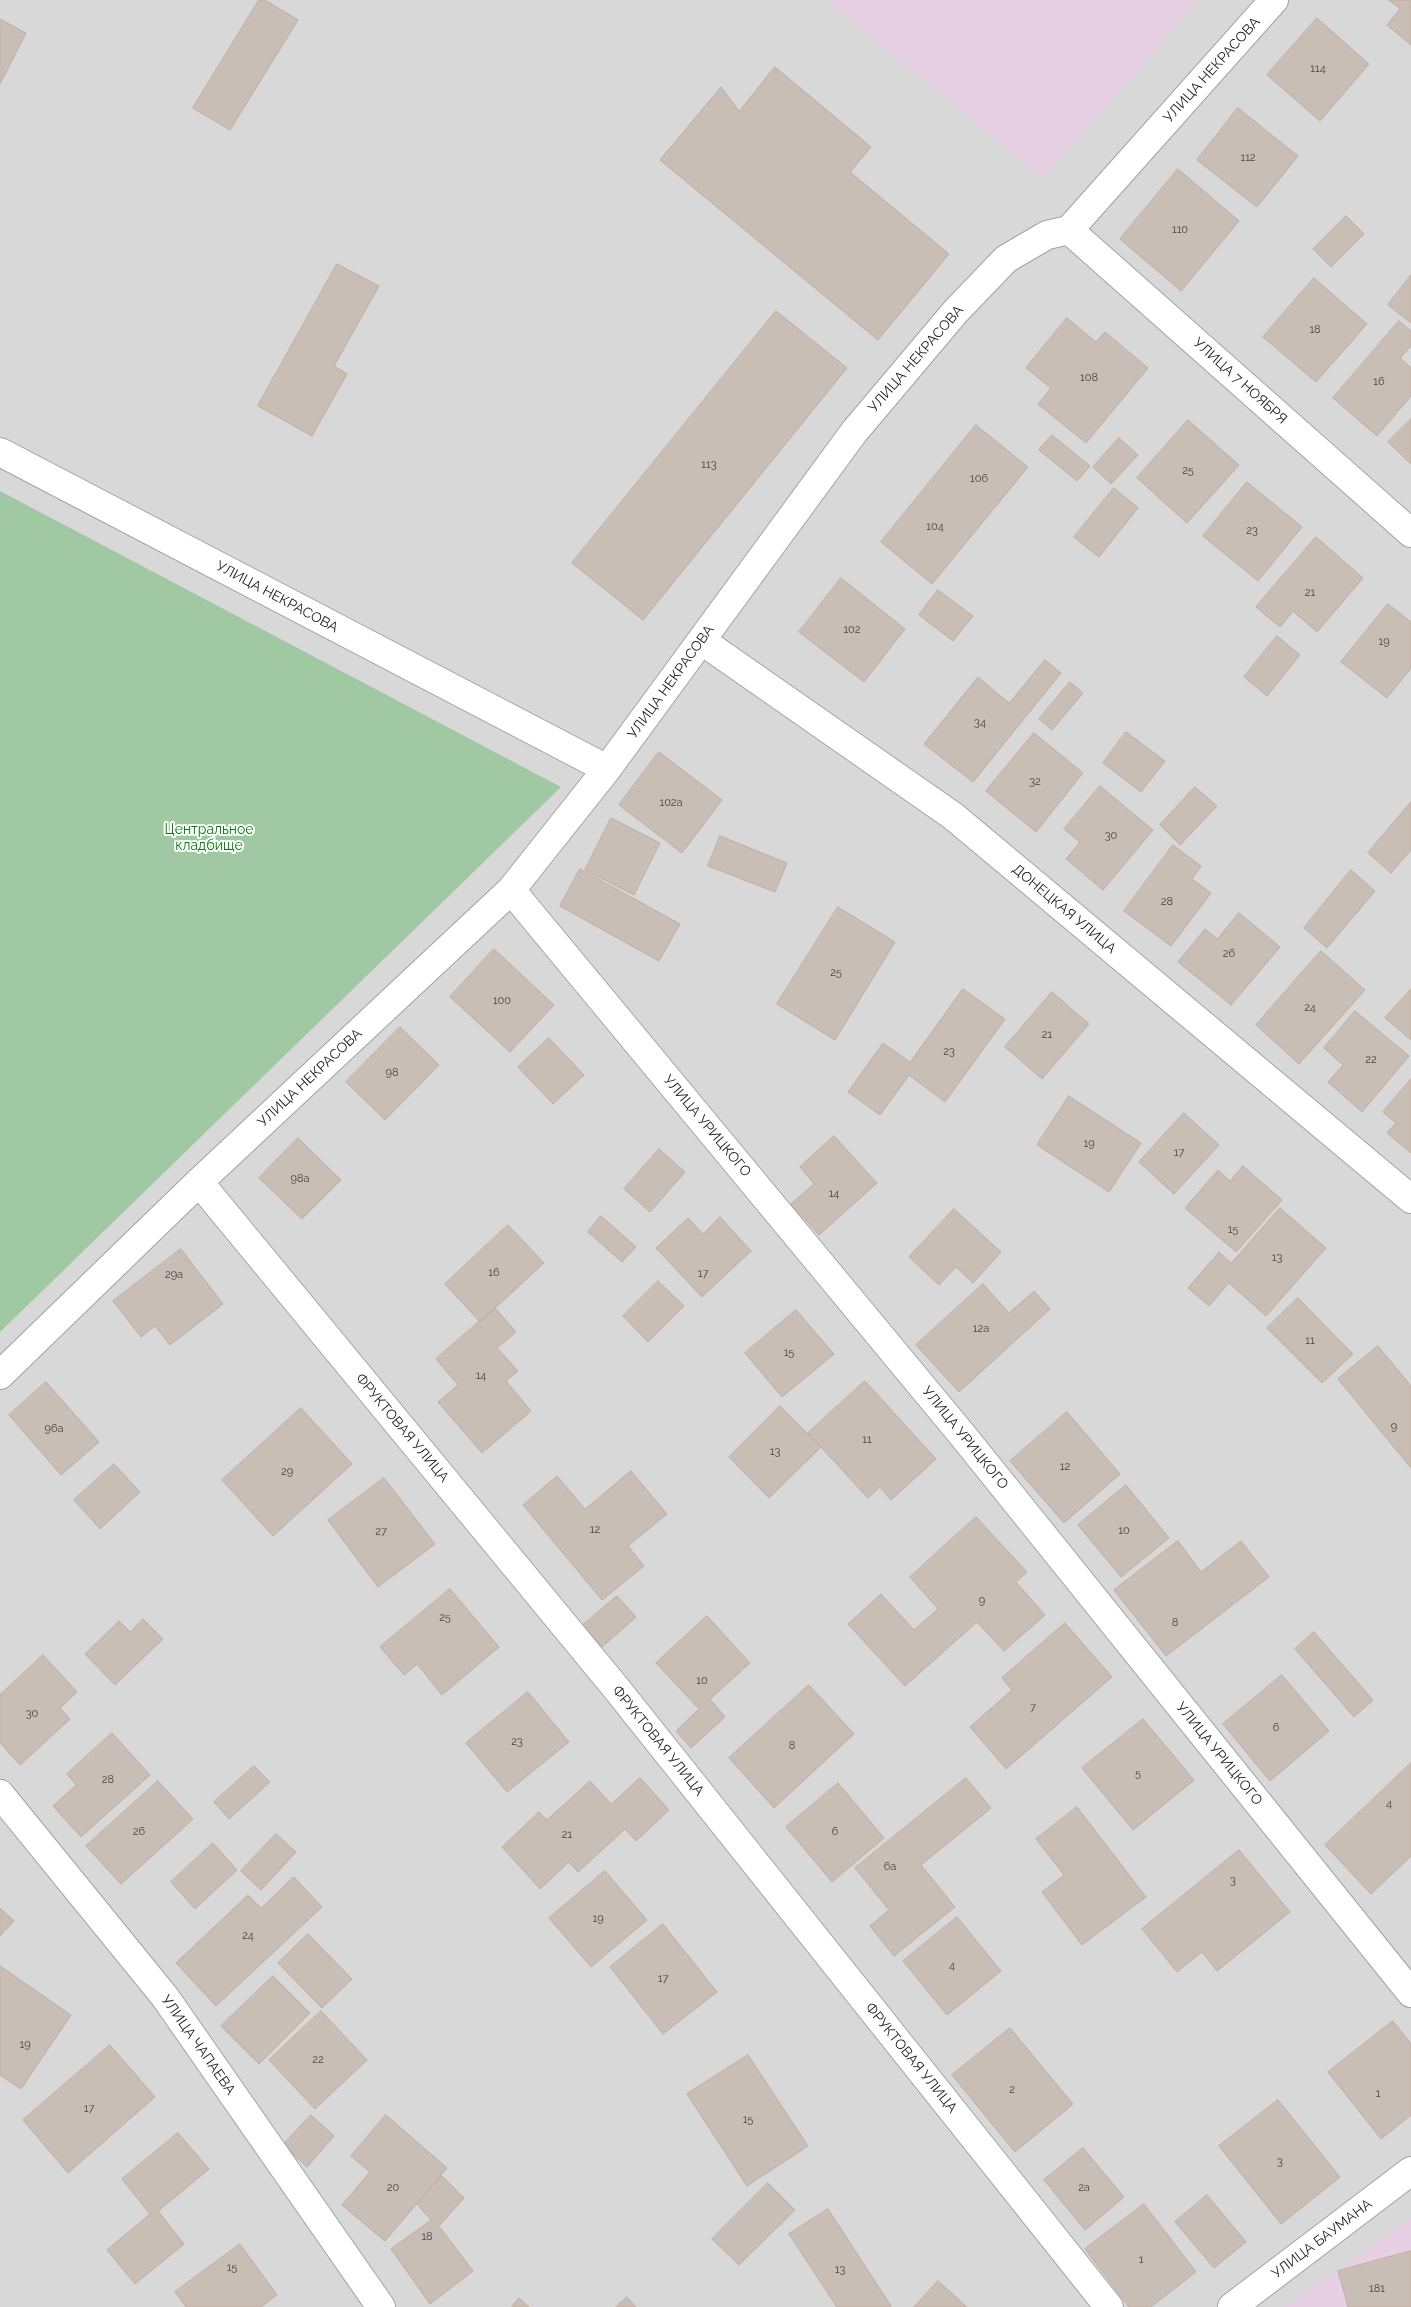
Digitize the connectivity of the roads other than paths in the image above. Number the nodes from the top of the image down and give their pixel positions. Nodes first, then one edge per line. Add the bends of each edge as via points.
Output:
1 (1274, 0) edge
2 (1069, 230) junction
3 (0, 452) edge
4 (1411, 533) edge
5 (702, 641) junction
6 (607, 769) junction
7 (511, 890) junction
8 (199, 1182) junction
9 (1411, 1199) edge
10 (0, 1375) edge
11 (0, 1794) edge
12 (1411, 1993) edge
13 (1411, 2171) edge
14 (381, 2307) edge
15 (1109, 2307) edge
16 (1232, 2307) edge

1 - 2 street, УЛИЦА НЕКРАСОВА
2 - 4 street, УЛИЦА 7 НОЯБРЯ
2 - 5 street, УЛИЦА НЕКРАСОВА via 1047,235 1006,259 956,311 854,432
3 - 6 street, УЛИЦА НЕКРАСОВА
5 - 6 street, УЛИЦА НЕКРАСОВА
5 - 9 street, ДОНЕЦКАЯ УЛИЦА via 953,816
6 - 7 street, УЛИЦА НЕКРАСОВА
7 - 8 street, УЛИЦА НЕКРАСОВА
7 - 12 street, УЛИЦА УРИЦКОГО via 970,1445
8 - 10 street, УЛИЦА НЕКРАСОВА
8 - 15 street, ФРУКТОВАЯ УЛИЦА via 622,1696
11 - 14 street, УЛИЦА ЧАПАЕВА via 165,1997
13 - 16 street, УЛИЦА БАУМАНА

